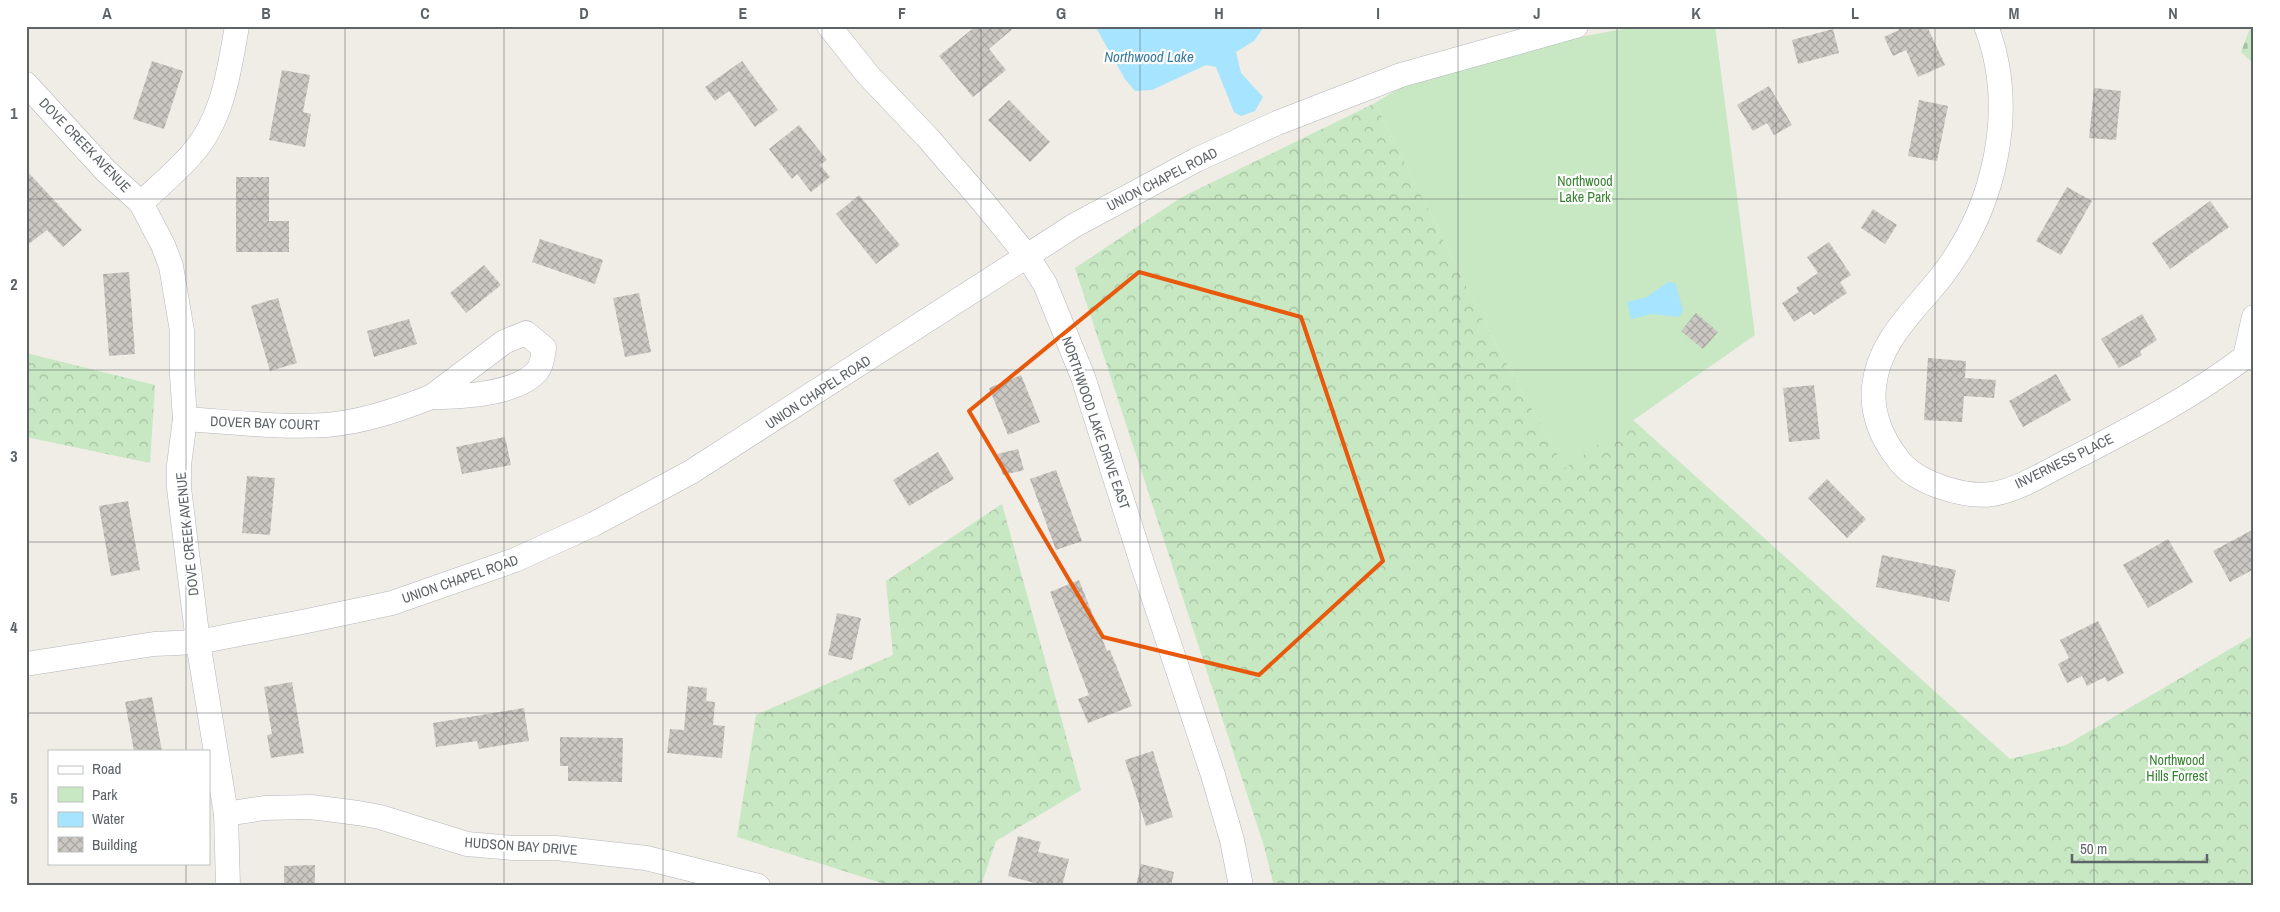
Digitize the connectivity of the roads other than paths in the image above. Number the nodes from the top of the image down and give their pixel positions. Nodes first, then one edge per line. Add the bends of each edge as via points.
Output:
1 (237, 26) edge
2 (829, 26) edge
3 (1576, 26) edge
4 (1986, 26) edge
5 (26, 84) edge
6 (141, 203) junction
7 (1027, 256) junction
8 (2254, 317) edge
9 (2249, 358) edge
10 (431, 397) dead end
11 (185, 419) junction
12 (198, 642) junction
13 (26, 664) edge
14 (226, 814) junction
15 (228, 886) edge
16 (758, 886) edge
17 (1241, 886) edge

1 - 6 street via 224,94 216,115 193,154
2 - 7 street, NORTHWOOD LAKE DRIVE EAST via 868,76 928,138
3 - 7 street, UNION CHAPEL ROAD via 1401,75 1277,122 1196,160 1075,225
4 - 9 street, INVERNESS PLACE via 1998,66 2002,111 1991,178 1975,220 1953,259 1898,327 1878,366 1874,408 1889,449 1903,466 1921,479 1962,492 1992,494 2027,482 2146,420
5 - 6 street, DOVE CREEK AVENUE via 106,171
6 - 11 street, DOVE CREEK AVENUE via 171,266 182,332
7 - 12 street, UNION CHAPEL ROAD via 691,472 555,542 474,576 392,603
7 - 17 street, NORTHWOOD LAKE DRIVE EAST via 1044,284 1104,440 1213,775 1232,840
8 - 9 street, INVERNESS PLACE
10 - 11 street, DOVER BAY COURT via 396,411 330,425
11 - 12 street, DOVE CREEK AVENUE via 179,488
12 - 13 street, UNION CHAPEL ROAD via 154,644
12 - 14 street, DOVE CREEK AVENUE
14 - 15 street, DOVE CREEK AVENUE
14 - 16 street, HUDSON BAY DRIVE via 264,808 312,807 358,812 467,844 556,848 646,858

